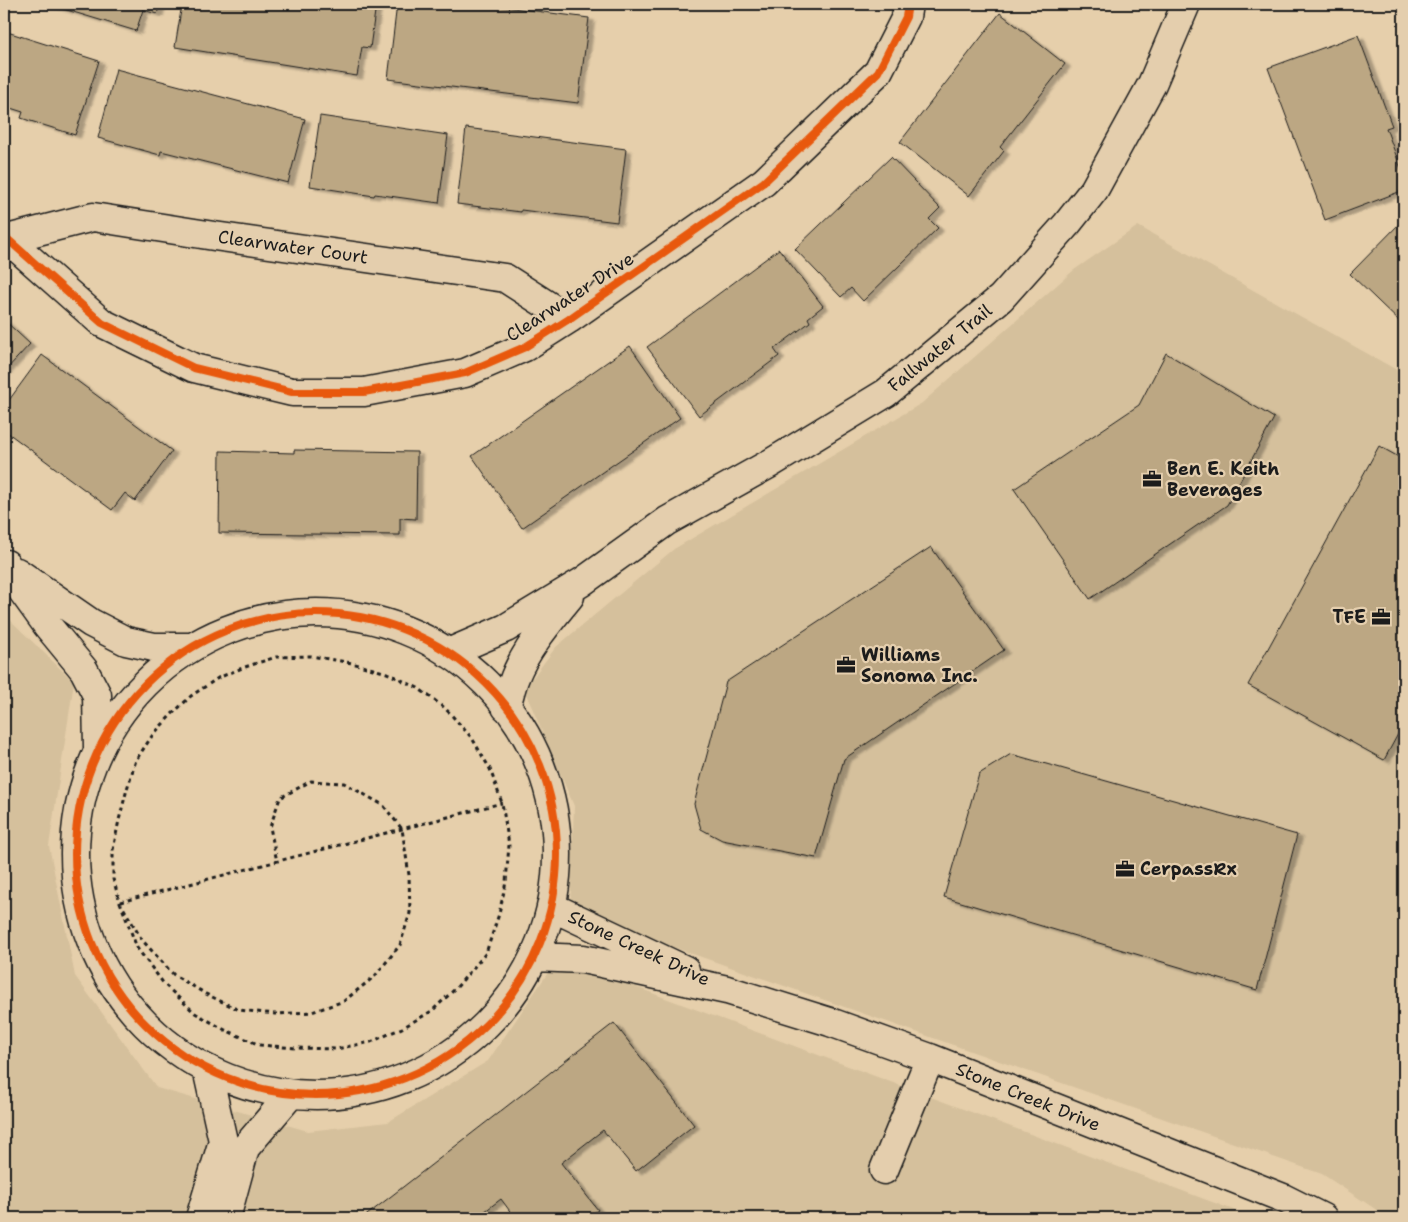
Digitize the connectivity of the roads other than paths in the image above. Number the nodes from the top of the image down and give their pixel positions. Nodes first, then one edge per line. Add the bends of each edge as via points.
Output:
1 (908, 4) edge
2 (1186, 4) edge
3 (5, 238) edge
4 (570, 319) junction
5 (5, 563) edge
6 (582, 582) junction
7 (189, 647) junction
8 (448, 653) junction
9 (506, 707) junction
10 (98, 748) junction
11 (552, 907) junction
12 (534, 956) junction
13 (727, 990) junction
14 (930, 1058) junction
15 (207, 1069) junction
16 (290, 1094) junction
17 (884, 1170) dead end
18 (1279, 1208) edge
19 (200, 1218) edge
20 (226, 1218) edge
21 (1323, 1218) edge

1 - 4 street, Clearwater Drive via 906,17 878,72 764,182
2 - 6 street, Fallwater Trail via 1152,84 1094,190 1001,298 886,393 667,521
3 - 4 street, Clearwater Court via 92,217 505,278
3 - 4 street, Clearwater Drive via 102,323 194,368 292,392 364,392 465,373 525,347
5 - 7 street via 91,623 126,641 154,647
5 - 10 street via 47,625 84,670 97,695
6 - 8 street, Fallwater Trail via 506,628
6 - 9 street, Fallwater Trail via 527,653
7 - 8 street via 247,621 310,612 372,618 431,642
7 - 10 street via 140,686
8 - 9 street via 482,679
9 - 11 street via 517,721 542,770 556,823 557,878
10 - 15 street via 76,819 77,894 80,903 102,965 146,1026
11 - 12 street via 547,932
11 - 13 street, Stone Creek Drive
12 - 13 street, Stone Creek Drive via 583,958
12 - 16 street via 522,980 489,1023 447,1058 398,1082 345,1094
13 - 14 street, Stone Creek Drive
14 - 17 street
14 - 18 street, Stone Creek Drive
15 - 16 street via 248,1085
15 - 19 street via 223,1141
16 - 20 street via 245,1148
18 - 21 street, Stone Creek Drive

